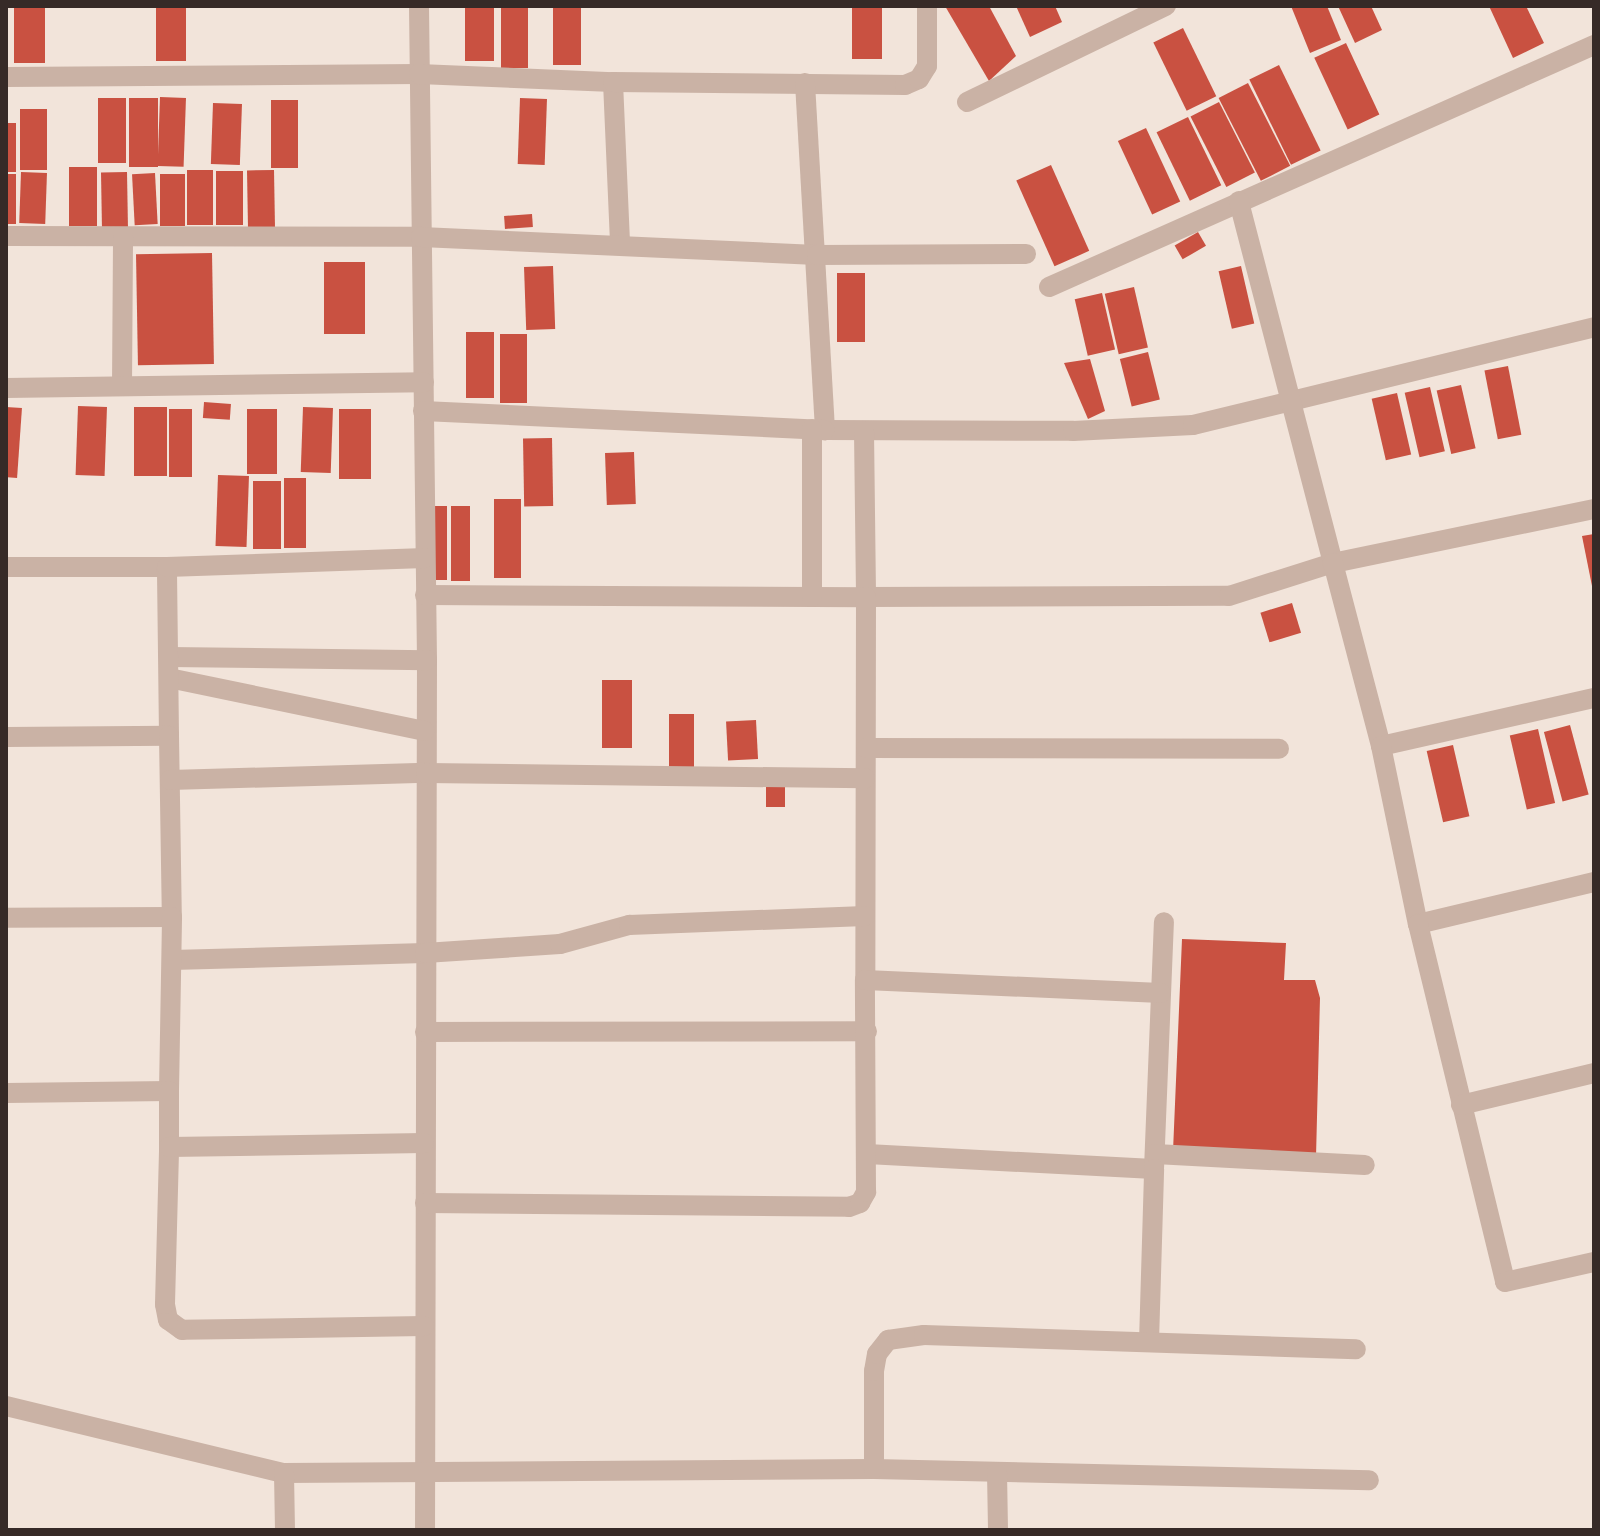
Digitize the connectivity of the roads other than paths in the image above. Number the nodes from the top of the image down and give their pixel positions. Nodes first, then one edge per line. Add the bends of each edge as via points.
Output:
1 (419, 6) edge
2 (927, 6) edge
3 (1166, 6) edge
4 (1594, 45) edge
5 (419, 74) junction
6 (6, 77) edge
7 (613, 82) junction
8 (805, 83) junction
9 (967, 102) dead end
10 (1239, 201) junction
11 (6, 236) edge
12 (123, 237) junction
13 (421, 237) junction
14 (620, 245) junction
15 (1026, 254) dead end
16 (817, 255) junction
17 (1049, 287) dead end
18 (1594, 327) edge
19 (424, 382) junction
20 (122, 386) junction
21 (6, 388) edge
22 (1292, 402) junction
23 (423, 411) junction
24 (819, 430) junction
25 (864, 431) junction
26 (1594, 509) edge
27 (425, 558) junction
28 (1333, 563) junction
29 (6, 567) edge
30 (167, 567) junction
31 (425, 595) junction
32 (812, 597) junction
33 (866, 597) junction
34 (169, 657) junction
35 (427, 660) junction
36 (169, 678) junction
37 (1594, 698) edge
38 (425, 731) junction
39 (169, 736) junction
40 (6, 737) edge
41 (1381, 746) junction
42 (866, 748) junction
43 (1279, 749) dead end
44 (426, 773) junction
45 (865, 778) junction
46 (170, 780) junction
47 (1594, 882) edge
48 (865, 916) junction
49 (172, 917) junction
50 (6, 918) edge
51 (1164, 922) dead end
52 (1418, 924) junction
53 (425, 953) junction
54 (172, 960) junction
55 (865, 980) junction
56 (1161, 993) junction
57 (867, 1031) junction
58 (425, 1032) junction
59 (1594, 1073) edge
60 (169, 1091) junction
61 (6, 1093) edge
62 (1461, 1105) junction
63 (424, 1143) junction
64 (169, 1147) junction
65 (867, 1154) junction
66 (1154, 1162) junction
67 (1365, 1165) dead end
68 (425, 1203) junction
69 (1594, 1262) edge
70 (424, 1326) junction
71 (1149, 1342) junction
72 (1356, 1349) dead end
73 (6, 1406) edge
74 (874, 1469) junction
75 (426, 1470) junction
76 (997, 1472) junction
77 (284, 1473) junction
78 (1369, 1480) dead end
79 (285, 1530) edge
80 (425, 1530) edge
81 (998, 1530) edge

1 - 5 street
2 - 8 street via 927,66 919,79 905,85
3 - 9 street
4 - 10 street
5 - 6 street
5 - 7 street
5 - 13 street
7 - 8 street
7 - 14 street
8 - 16 street
10 - 17 street
10 - 22 street
11 - 12 street
12 - 13 street
12 - 20 street
13 - 14 street
13 - 19 street
14 - 16 street
15 - 16 street
16 - 24 street
18 - 22 street
19 - 20 street
19 - 23 street
20 - 21 street
22 - 25 street via 1193,425
22 - 28 street
23 - 24 street
23 - 27 street
24 - 25 street
24 - 32 street
25 - 33 street
26 - 28 street
27 - 30 street
27 - 31 street
28 - 33 street via 1229,596
28 - 41 street
29 - 30 street
30 - 34 street
31 - 32 street
31 - 35 street
32 - 33 street
33 - 42 street
34 - 35 street
34 - 36 street
35 - 38 street
36 - 38 street
36 - 39 street
37 - 41 street
38 - 44 street
39 - 40 street
39 - 46 street
41 - 52 street
42 - 43 street
42 - 45 street
44 - 45 street
44 - 46 street
44 - 53 street
45 - 48 street
46 - 49 street
47 - 52 street
48 - 53 street via 629,925 560,944
48 - 55 street
49 - 50 street
49 - 54 street
51 - 56 street
52 - 62 street
53 - 54 street
53 - 58 street
54 - 60 street
55 - 56 street
55 - 57 street
56 - 66 street
57 - 58 street
57 - 65 street
58 - 63 street
59 - 62 street
60 - 61 street
60 - 64 street
62 - 69 street via 1505,1282
63 - 64 street
63 - 68 street
64 - 70 street via 165,1304 168,1320 182,1330
65 - 66 street
65 - 68 street via 866,1192 860,1203 849,1207
66 - 67 street
66 - 71 street
68 - 70 street
70 - 75 street
71 - 72 street
71 - 74 street via 924,1335 888,1340 877,1354 874,1371
73 - 77 street
74 - 75 street
74 - 76 street
75 - 77 street
75 - 80 street
76 - 78 street
76 - 81 street
77 - 79 street

